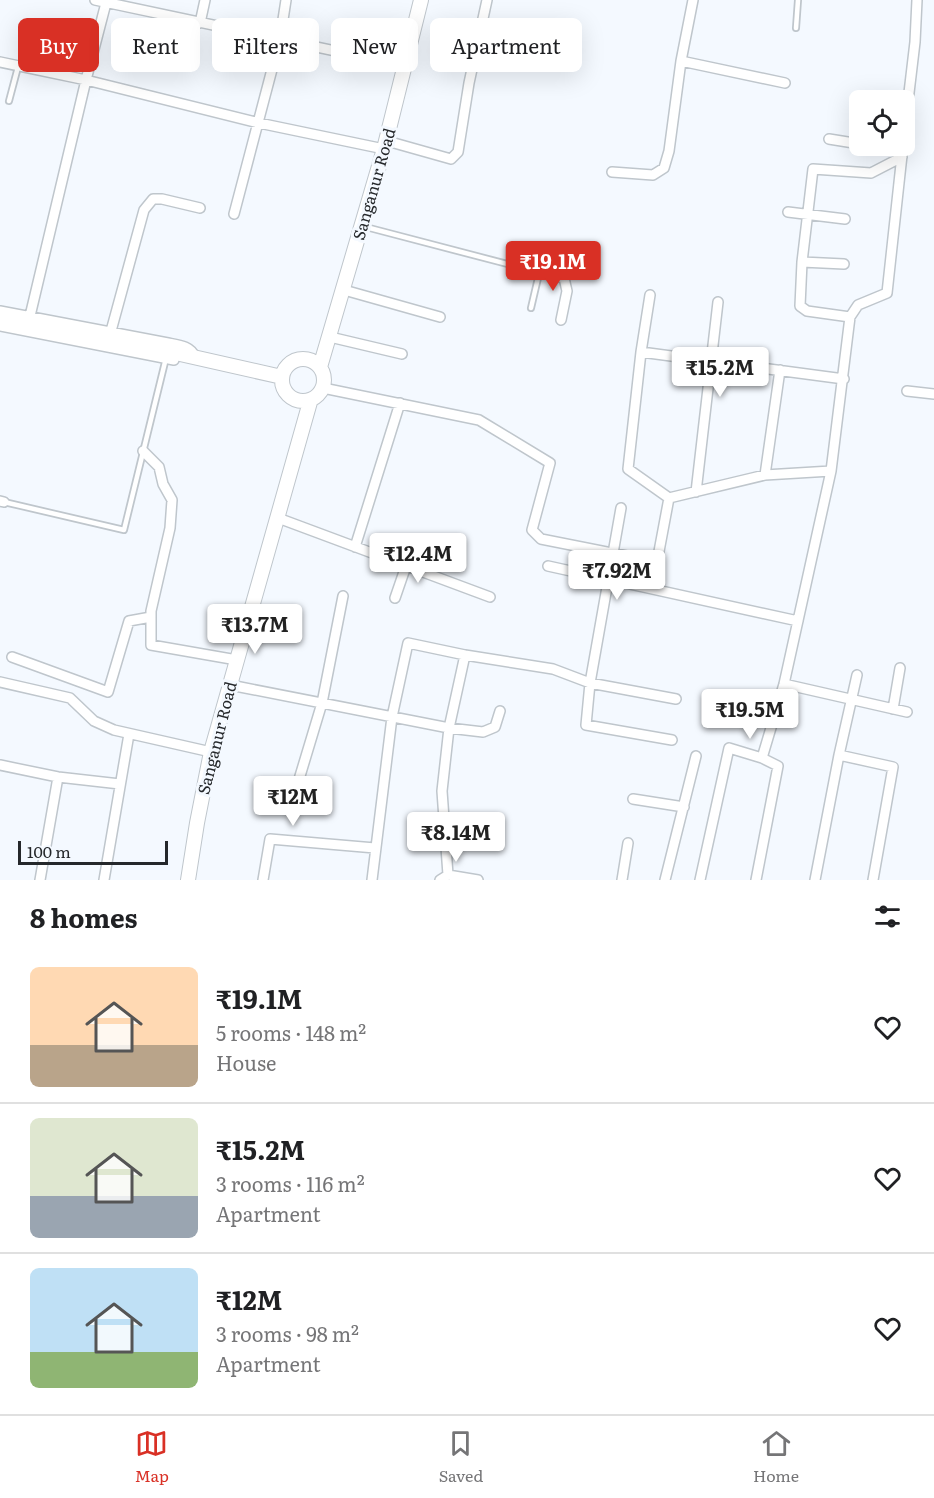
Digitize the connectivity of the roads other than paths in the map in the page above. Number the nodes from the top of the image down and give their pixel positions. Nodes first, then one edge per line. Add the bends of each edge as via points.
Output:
1 (95, 0) edge
2 (205, 0) edge
3 (286, 0) edge
4 (421, 0) edge
5 (487, 0) edge
6 (693, 0) edge
7 (798, 0) edge
8 (917, 0) edge
9 (106, 3) junction
10 (132, 4) edge
11 (185, 18) edge
12 (283, 18) edge
13 (417, 18) edge
14 (200, 22) joint
15 (212, 25) edge
16 (796, 28) dead end
17 (681, 61) junction
18 (0, 62) edge
19 (18, 67) joint
20 (44, 72) edge
21 (272, 72) edge
22 (404, 72) edge
23 (86, 80) junction
24 (785, 83) dead end
25 (909, 90) edge
26 (9, 101) dead end
27 (259, 123) junction
28 (829, 139) dead end
29 (849, 142) edge
30 (385, 145) junction
31 (896, 156) edge
32 (902, 156) edge
33 (612, 172) dead end
34 (200, 208) dead end
35 (788, 212) dead end
36 (234, 214) dead end
37 (808, 214) junction
38 (845, 219) dead end
39 (362, 225) junction
40 (802, 262) junction
41 (844, 264) dead end
42 (534, 272) junction
43 (344, 290) junction
44 (650, 295) dead end
45 (718, 302) dead end
46 (531, 308) dead end
47 (0, 311) edge
48 (30, 316) junction
49 (440, 317) dead end
50 (850, 317) junction
51 (0, 318) edge
52 (561, 320) dead end
53 (0, 326) edge
54 (111, 331) junction
55 (329, 341) junction
56 (641, 352) junction
57 (402, 354) dead end
58 (191, 356) junction
59 (166, 358) junction
60 (302, 359) junction
61 (711, 361) junction
62 (320, 367) junction
63 (780, 370) junction
64 (282, 377) junction
65 (844, 379) junction
66 (323, 388) junction
67 (907, 391) dead end
68 (934, 394) edge
69 (288, 396) junction
70 (310, 402) junction
71 (400, 403) junction
72 (303, 425) junction
73 (143, 451) junction
74 (831, 471) junction
75 (765, 475) junction
76 (696, 492) junction
77 (669, 498) junction
78 (2, 502) edge
79 (621, 508) dead end
80 (278, 518) junction
81 (355, 547) junction
82 (613, 553) junction
83 (406, 566) junction
84 (548, 566) dead end
85 (607, 579) junction
86 (343, 596) dead end
87 (490, 597) dead end
88 (394, 598) dead end
89 (151, 617) junction
90 (798, 621) junction
91 (465, 655) junction
92 (12, 657) dead end
93 (237, 660) junction
94 (900, 668) dead end
95 (857, 675) dead end
96 (0, 682) edge
97 (590, 683) junction
98 (784, 684) junction
99 (230, 685) junction
100 (676, 699) dead end
101 (852, 700) junction
102 (322, 703) junction
103 (893, 709) junction
104 (500, 711) dead end
105 (907, 712) dead end
106 (392, 717) junction
107 (449, 728) junction
108 (129, 734) junction
109 (672, 740) dead end
110 (211, 752) junction
111 (839, 755) junction
112 (696, 756) dead end
113 (762, 758) junction
114 (0, 765) edge
115 (58, 777) junction
116 (120, 784) junction
117 (297, 786) dead end
118 (633, 799) dead end
119 (684, 807) junction
120 (628, 843) dead end
121 (375, 848) junction
122 (443, 878) edge
123 (40, 880) edge
124 (104, 880) edge
125 (188, 880) edge
126 (263, 880) edge
127 (372, 880) edge
128 (478, 880) edge
129 (622, 880) edge
130 (665, 880) edge
131 (700, 880) edge
132 (756, 880) edge
133 (815, 880) edge
134 (873, 880) edge

1 - 9 street
2 - 14 street
3 - 12 street
4 - 13 main road, Sanganur Road
5 - 30 street via 458,152 452,159
6 - 17 street
7 - 16 lane
8 - 25 street
9 - 10 street
9 - 23 street
10 - 11 street
14 - 15 street
17 - 24 street
17 - 33 street via 664,168 653,175
18 - 19 street
19 - 26 lane
20 - 23 street
21 - 27 street
22 - 30 main road, Sanganur Road
23 - 27 street
23 - 48 street
27 - 30 street
27 - 36 street
28 - 29 street
30 - 39 main road, Sanganur Road
31 - 37 street via 871,173 813,169
32 - 50 street via 887,292 858,305
34 - 54 street via 153,199 144,210
35 - 37 street
37 - 38 street
37 - 40 street
39 - 42 lane
39 - 43 main road, Sanganur Road
40 - 41 street
40 - 50 street via 800,306 807,311
42 - 46 lane via 538,278
42 - 52 street via 564,278 567,291
43 - 49 street
43 - 55 main road, Sanganur Road
44 - 56 street
45 - 61 street
47 - 48 street
48 - 54 street
50 - 65 street
51 - 58 main road
53 - 59 street
54 - 58 street via 188,348 193,351
55 - 57 street
55 - 60 main road
55 - 62 main road, Sanganur Road
56 - 61 street
56 - 77 street via 628,469
58 - 59 street via 185,362
58 - 64 main road
59 - 73 lane
60 - 62 main road
60 - 64 main road via 289,364
61 - 63 street
61 - 76 street
62 - 66 main road
63 - 65 street
63 - 75 street
64 - 69 main road
65 - 74 street
66 - 70 main road
66 - 71 street
67 - 68 street
69 - 70 main road
69 - 72 main road
70 - 72 main road, Sanganur Road
71 - 81 street
71 - 82 street via 479,420 549,464 532,530 541,539
72 - 80 main road, Sanganur Road
73 - 78 lane via 124,530
73 - 89 street via 159,467 172,500
74 - 75 street
74 - 90 street
75 - 76 street
76 - 77 street
77 - 82 street via 657,562
79 - 82 street
80 - 81 street
80 - 93 main road, Sanganur Road
81 - 83 street
82 - 85 street
83 - 87 street
83 - 88 street
84 - 85 street
85 - 90 street
85 - 97 street
86 - 102 street
89 - 92 street via 129,621 108,692
89 - 93 street via 151,645
90 - 98 street
91 - 97 street via 553,669
91 - 106 street via 408,643
91 - 107 street
93 - 99 main road, Sanganur Road
94 - 103 street
95 - 101 street
96 - 108 street via 70,698 94,721
97 - 100 street
97 - 109 street via 586,725
98 - 101 street
98 - 113 street
99 - 102 street
99 - 110 main road, Sanganur Road
101 - 103 street
101 - 111 street
102 - 106 street
102 - 117 street
103 - 105 street
104 - 107 street via 495,726 483,732
106 - 107 street
106 - 121 street
107 - 122 street via 442,791
108 - 110 street
108 - 116 street
110 - 125 main road, Sanganur Road
111 - 133 street
111 - 134 street via 893,767
112 - 119 street
113 - 131 street via 729,748
113 - 132 street via 778,766
114 - 115 street
115 - 116 street
115 - 123 street
116 - 124 street
118 - 119 street
119 - 130 street
120 - 129 street
121 - 126 street via 270,838
121 - 127 street
122 - 128 street

